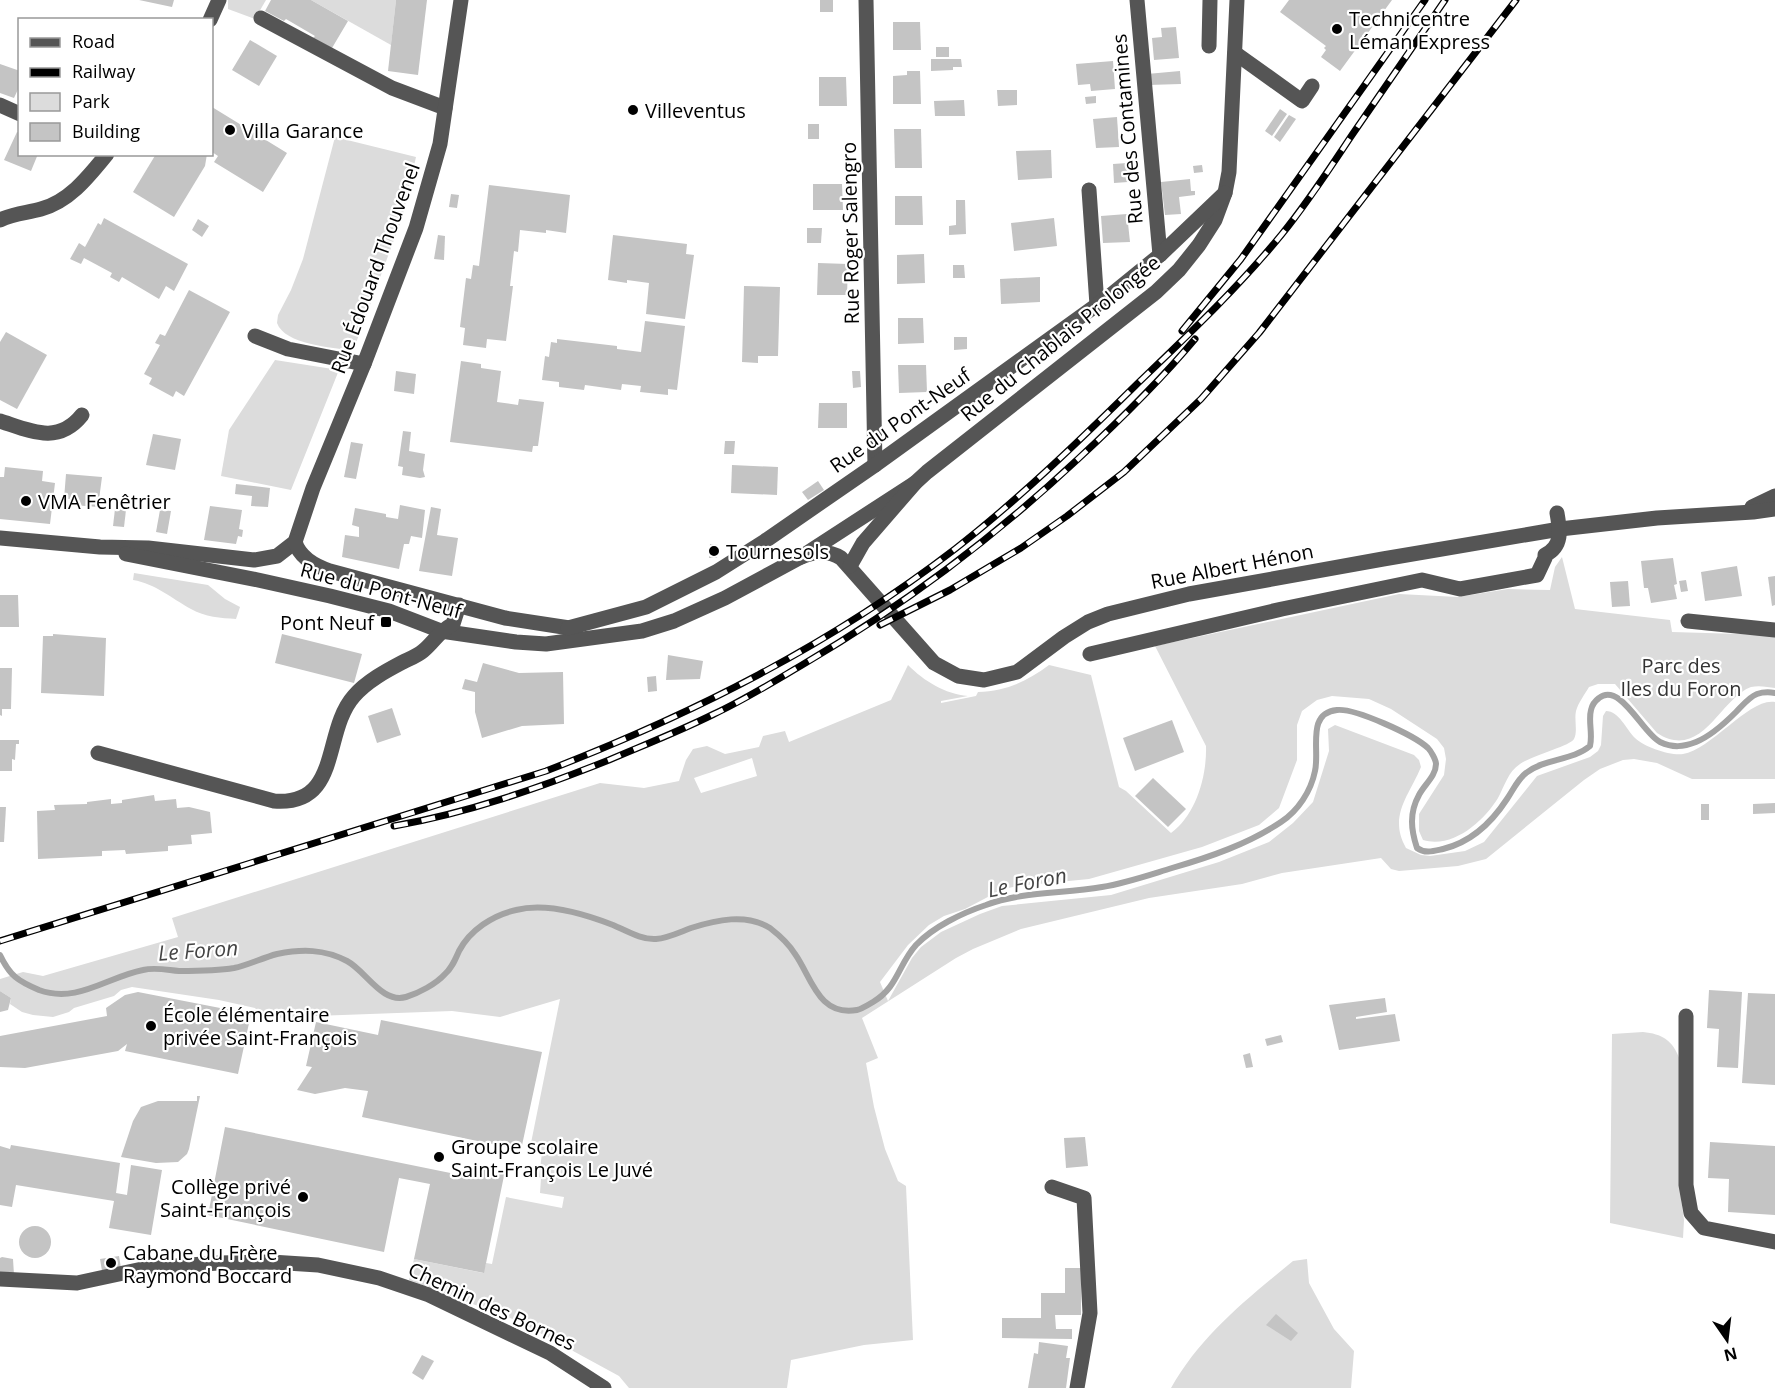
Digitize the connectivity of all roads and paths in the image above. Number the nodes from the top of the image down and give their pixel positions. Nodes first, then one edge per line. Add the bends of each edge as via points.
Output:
1 (219, 0) edge
2 (461, 0) edge
3 (866, 0) edge
4 (1137, 0) edge
5 (1210, 0) edge
6 (1237, 0) edge
7 (211, 18) edge
8 (261, 18) dead end
9 (1209, 46) dead end
10 (1235, 53) junction
11 (1312, 86) dead end
12 (0, 105) edge
13 (445, 108) junction
14 (18, 113) edge
15 (105, 156) edge
16 (1089, 190) dead end
17 (1225, 193) junction
18 (0, 220) edge
19 (1160, 255) junction
20 (1097, 305) junction
21 (255, 336) dead end
22 (364, 364) junction
23 (82, 415) dead end
24 (0, 421) edge
25 (875, 465) junction
26 (915, 483) junction
27 (1775, 496) edge
28 (1775, 509) edge
29 (1740, 512) junction
30 (1557, 513) dead end
31 (1560, 529) junction
32 (0, 538) edge
33 (295, 542) junction
34 (100, 547) junction
35 (801, 557) junction
36 (850, 566) junction
37 (444, 601) junction
38 (459, 605) junction
39 (1688, 621) dead end
40 (568, 628) junction
41 (1775, 630) edge
42 (441, 631) junction
43 (618, 634) junction
44 (1090, 654) dead end
45 (98, 753) dead end
46 (1686, 1016) dead end
47 (1052, 1187) dead end
48 (1775, 1242) edge
49 (0, 1279) edge
50 (603, 1388) edge
51 (1077, 1388) edge

1 - 7 street
2 - 13 street, Rue Édouard Thouvenel
3 - 25 street, Rue Roger Salengro
4 - 19 street, Rue des Contamines
5 - 9 street
6 - 10 street, Rue du Chablais Prolongée
8 - 13 street via 392,88
10 - 11 street via 1302,101
10 - 17 street, Rue du Chablais Prolongée
12 - 14 street
13 - 22 street, Rue Édouard Thouvenel via 436,163 416,228
15 - 18 street via 63,199
16 - 20 street
17 - 19 street, Rue du Pont-Neuf
17 - 26 street, Rue du Chablais Prolongée via 1211,228 1173,276
19 - 20 street, Rue du Pont-Neuf
20 - 25 street, Rue du Pont-Neuf
21 - 22 street via 288,349
22 - 33 street, Rue Édouard Thouvenel
23 - 24 street via 71,427 53,434
25 - 40 street, Rue du Pont-Neuf via 765,541 688,587 646,607
26 - 35 street, Rue du Chablais Prolongée
26 - 36 street, Rue du Chablais Prolongée via 863,543
27 - 29 street, Rue Albert Hénon
28 - 29 street, Rue Albert Hénon
29 - 31 street, Rue Albert Hénon
30 - 31 street
31 - 36 street, Rue Albert Hénon via 1268,579 1108,614 1081,626 1024,668 984,680 958,675 934,663
31 - 44 street via 1557,547 1545,555 1537,575 1460,589 1422,580
32 - 34 street, Rue du Pont-Neuf
33 - 34 street, Rue du Pont-Neuf via 277,556 254,560 148,548
33 - 37 street, Rue du Pont-Neuf via 301,554 320,568
34 - 42 street, Rue du Pont-Neuf via 389,611
35 - 36 street, Rue Albert Hénon via 826,552
35 - 43 street, Rue du Pont-Neuf via 674,621
37 - 38 street, Rue du Pont-Neuf
37 - 42 street via 438,623
38 - 40 street, Rue du Pont-Neuf
38 - 42 street via 453,624
39 - 41 street
40 - 43 street, Rue du Pont-Neuf
42 - 43 street, Rue du Pont-Neuf via 532,644
42 - 45 street via 422,652 355,695 343,713 323,778 302,798 274,801
46 - 48 street via 1686,1190 1691,1213 1704,1228
47 - 51 street via 1084,1198 1090,1313
49 - 50 street, Chemin des Bornes via 76,1283 147,1268 271,1262 318,1265 379,1278 429,1295 550,1353

